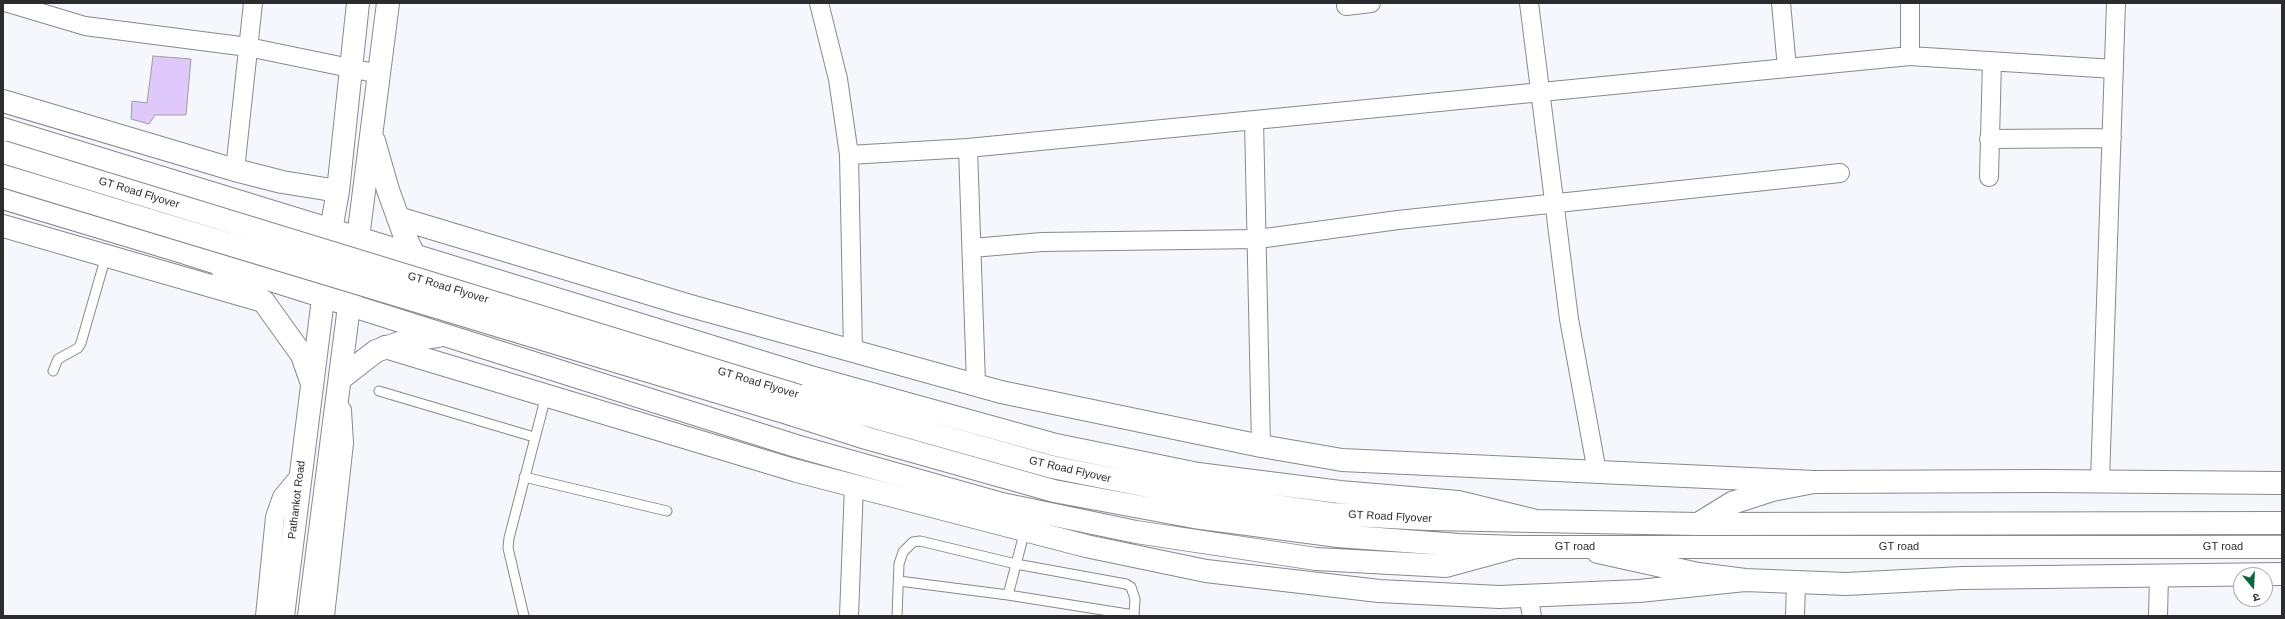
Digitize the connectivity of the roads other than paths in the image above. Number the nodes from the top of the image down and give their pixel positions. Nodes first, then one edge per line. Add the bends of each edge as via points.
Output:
1 (8, 3) edge
2 (253, 3) edge
3 (358, 3) edge
4 (388, 3) edge
5 (819, 3) edge
6 (1371, 3) edge
7 (1529, 3) edge
8 (1781, 3) edge
9 (1910, 3) edge
10 (2116, 3) edge
11 (1346, 6) dead end
12 (248, 47) junction
13 (1910, 56) junction
14 (1992, 61) junction
15 (350, 68) junction
16 (1787, 68) junction
17 (2114, 69) junction
18 (379, 74) junction
19 (1540, 92) junction
20 (3, 101) edge
21 (1254, 120) junction
22 (3, 129) edge
23 (372, 132) junction
24 (2112, 138) junction
25 (1989, 139) junction
26 (968, 148) junction
27 (3, 152) edge
28 (849, 155) junction
29 (235, 170) junction
30 (1840, 173) dead end
31 (3, 176) edge
32 (1989, 177) dead end
33 (338, 191) junction
34 (3, 198) edge
35 (1554, 203) junction
36 (398, 218) junction
37 (3, 226) edge
38 (331, 230) junction
39 (358, 238) junction
40 (1258, 239) junction
41 (972, 248) junction
42 (106, 256) junction
43 (414, 256) junction
44 (207, 260) junction
45 (323, 297) junction
46 (264, 302) junction
47 (349, 305) junction
48 (445, 335) junction
49 (385, 347) junction
50 (853, 351) junction
51 (53, 371) dead end
52 (340, 379) junction
53 (312, 384) junction
54 (976, 384) junction
55 (379, 391) dead end
56 (546, 396) junction
57 (797, 406) junction
58 (534, 437) junction
59 (1261, 446) junction
60 (1597, 472) junction
61 (301, 474) junction
62 (524, 478) junction
63 (2100, 481) junction
64 (1814, 482) junction
65 (2282, 483) edge
66 (854, 486) junction
67 (666, 511) dead end
68 (1532, 520) junction
69 (2282, 523) edge
70 (1698, 524) junction
71 (1025, 530) junction
72 (1516, 547) junction
73 (1575, 547) junction
74 (2282, 547) edge
75 (1016, 564) junction
76 (2282, 574) edge
77 (2159, 575) junction
78 (1745, 580) junction
79 (899, 581) junction
80 (1796, 582) junction
81 (1008, 595) junction
82 (1530, 606) edge
83 (1134, 615) edge
84 (265, 616) edge
85 (283, 616) edge
86 (309, 616) edge
87 (325, 616) edge
88 (524, 616) edge
89 (849, 616) edge
90 (897, 616) edge
91 (1795, 616) edge
92 (2158, 616) edge

1 - 12 street via 85,26
2 - 12 street
3 - 15 main road, Pathankot Road
4 - 18 main road
5 - 28 street via 838,79
6 - 11 street
7 - 19 street
8 - 16 street
9 - 13 street
10 - 17 street
12 - 15 street
12 - 29 street
13 - 14 street
13 - 16 street
14 - 17 street
14 - 25 street
15 - 18 street
15 - 33 main road, Pathankot Road
16 - 19 street
17 - 24 street
18 - 23 main road
19 - 21 street
19 - 35 street
20 - 29 main road
21 - 26 street
21 - 40 street
22 - 38 main road
23 - 36 main road
23 - 39 main road
24 - 25 street
24 - 63 street
25 - 32 street
26 - 28 street
26 - 41 street
27 - 57 main road, GT Road Flyover, bridge
28 - 50 street
29 - 33 main road via 282,182
30 - 35 street
31 - 57 main road, GT Road Flyover, bridge
33 - 38 main road, Pathankot Road
34 - 44 main road
35 - 40 street
35 - 60 street via 1569,319
36 - 43 main road
36 - 50 main road via 687,305
37 - 42 main road
38 - 39 main road
38 - 45 main road, Pathankot Road
39 - 43 main road
39 - 47 main road
40 - 41 street via 1042,242
40 - 59 street
41 - 54 street
42 - 46 main road
42 - 51 lane via 82,343 58,359
43 - 68 main road via 807,376 1056,446 1198,474 1340,492 1458,502
44 - 45 main road
44 - 46 main road
45 - 47 main road
45 - 53 main road, Pathankot Road
46 - 53 main road via 302,355
47 - 48 main road
47 - 52 main road
48 - 49 main road via 408,340
48 - 72 main road via 796,446 1002,504 1136,532 1316,559 1446,566
49 - 52 main road
49 - 56 main road
50 - 54 main road
52 - 86 main road
52 - 87 street via 344,443
53 - 61 main road, Pathankot Road
54 - 59 main road via 1024,397
55 - 58 lane
56 - 58 lane
56 - 66 main road
57 - 68 main road, GT Road Flyover via 868,417 1052,467 1193,495 1332,514 1428,519
57 - 72 main road, GT Road Flyover via 866,438 1054,491 1194,518 1338,536
58 - 62 lane
59 - 60 main road via 1342,460
60 - 64 main road
61 - 84 street via 282,497 276,512
61 - 85 main road, Pathankot Road
62 - 67 lane
62 - 88 lane via 510,527 508,548
63 - 64 main road
63 - 65 main road
64 - 70 main road via 1772,490 1732,503
66 - 71 main road
66 - 89 street
68 - 70 main road
69 - 70 main road
71 - 75 lane
71 - 82 main road via 1086,546 1206,571 1379,591 1499,597
72 - 73 main road, GT road
73 - 74 main road, GT road
73 - 78 main road via 1698,574
75 - 79 lane via 920,541 913,542 903,552 899,564
75 - 81 lane
75 - 83 lane via 1131,586
76 - 77 main road
77 - 80 main road via 1962,578 1846,584
77 - 92 street
78 - 80 main road
78 - 82 main road
79 - 81 lane
79 - 90 lane
80 - 91 street
81 - 83 lane

